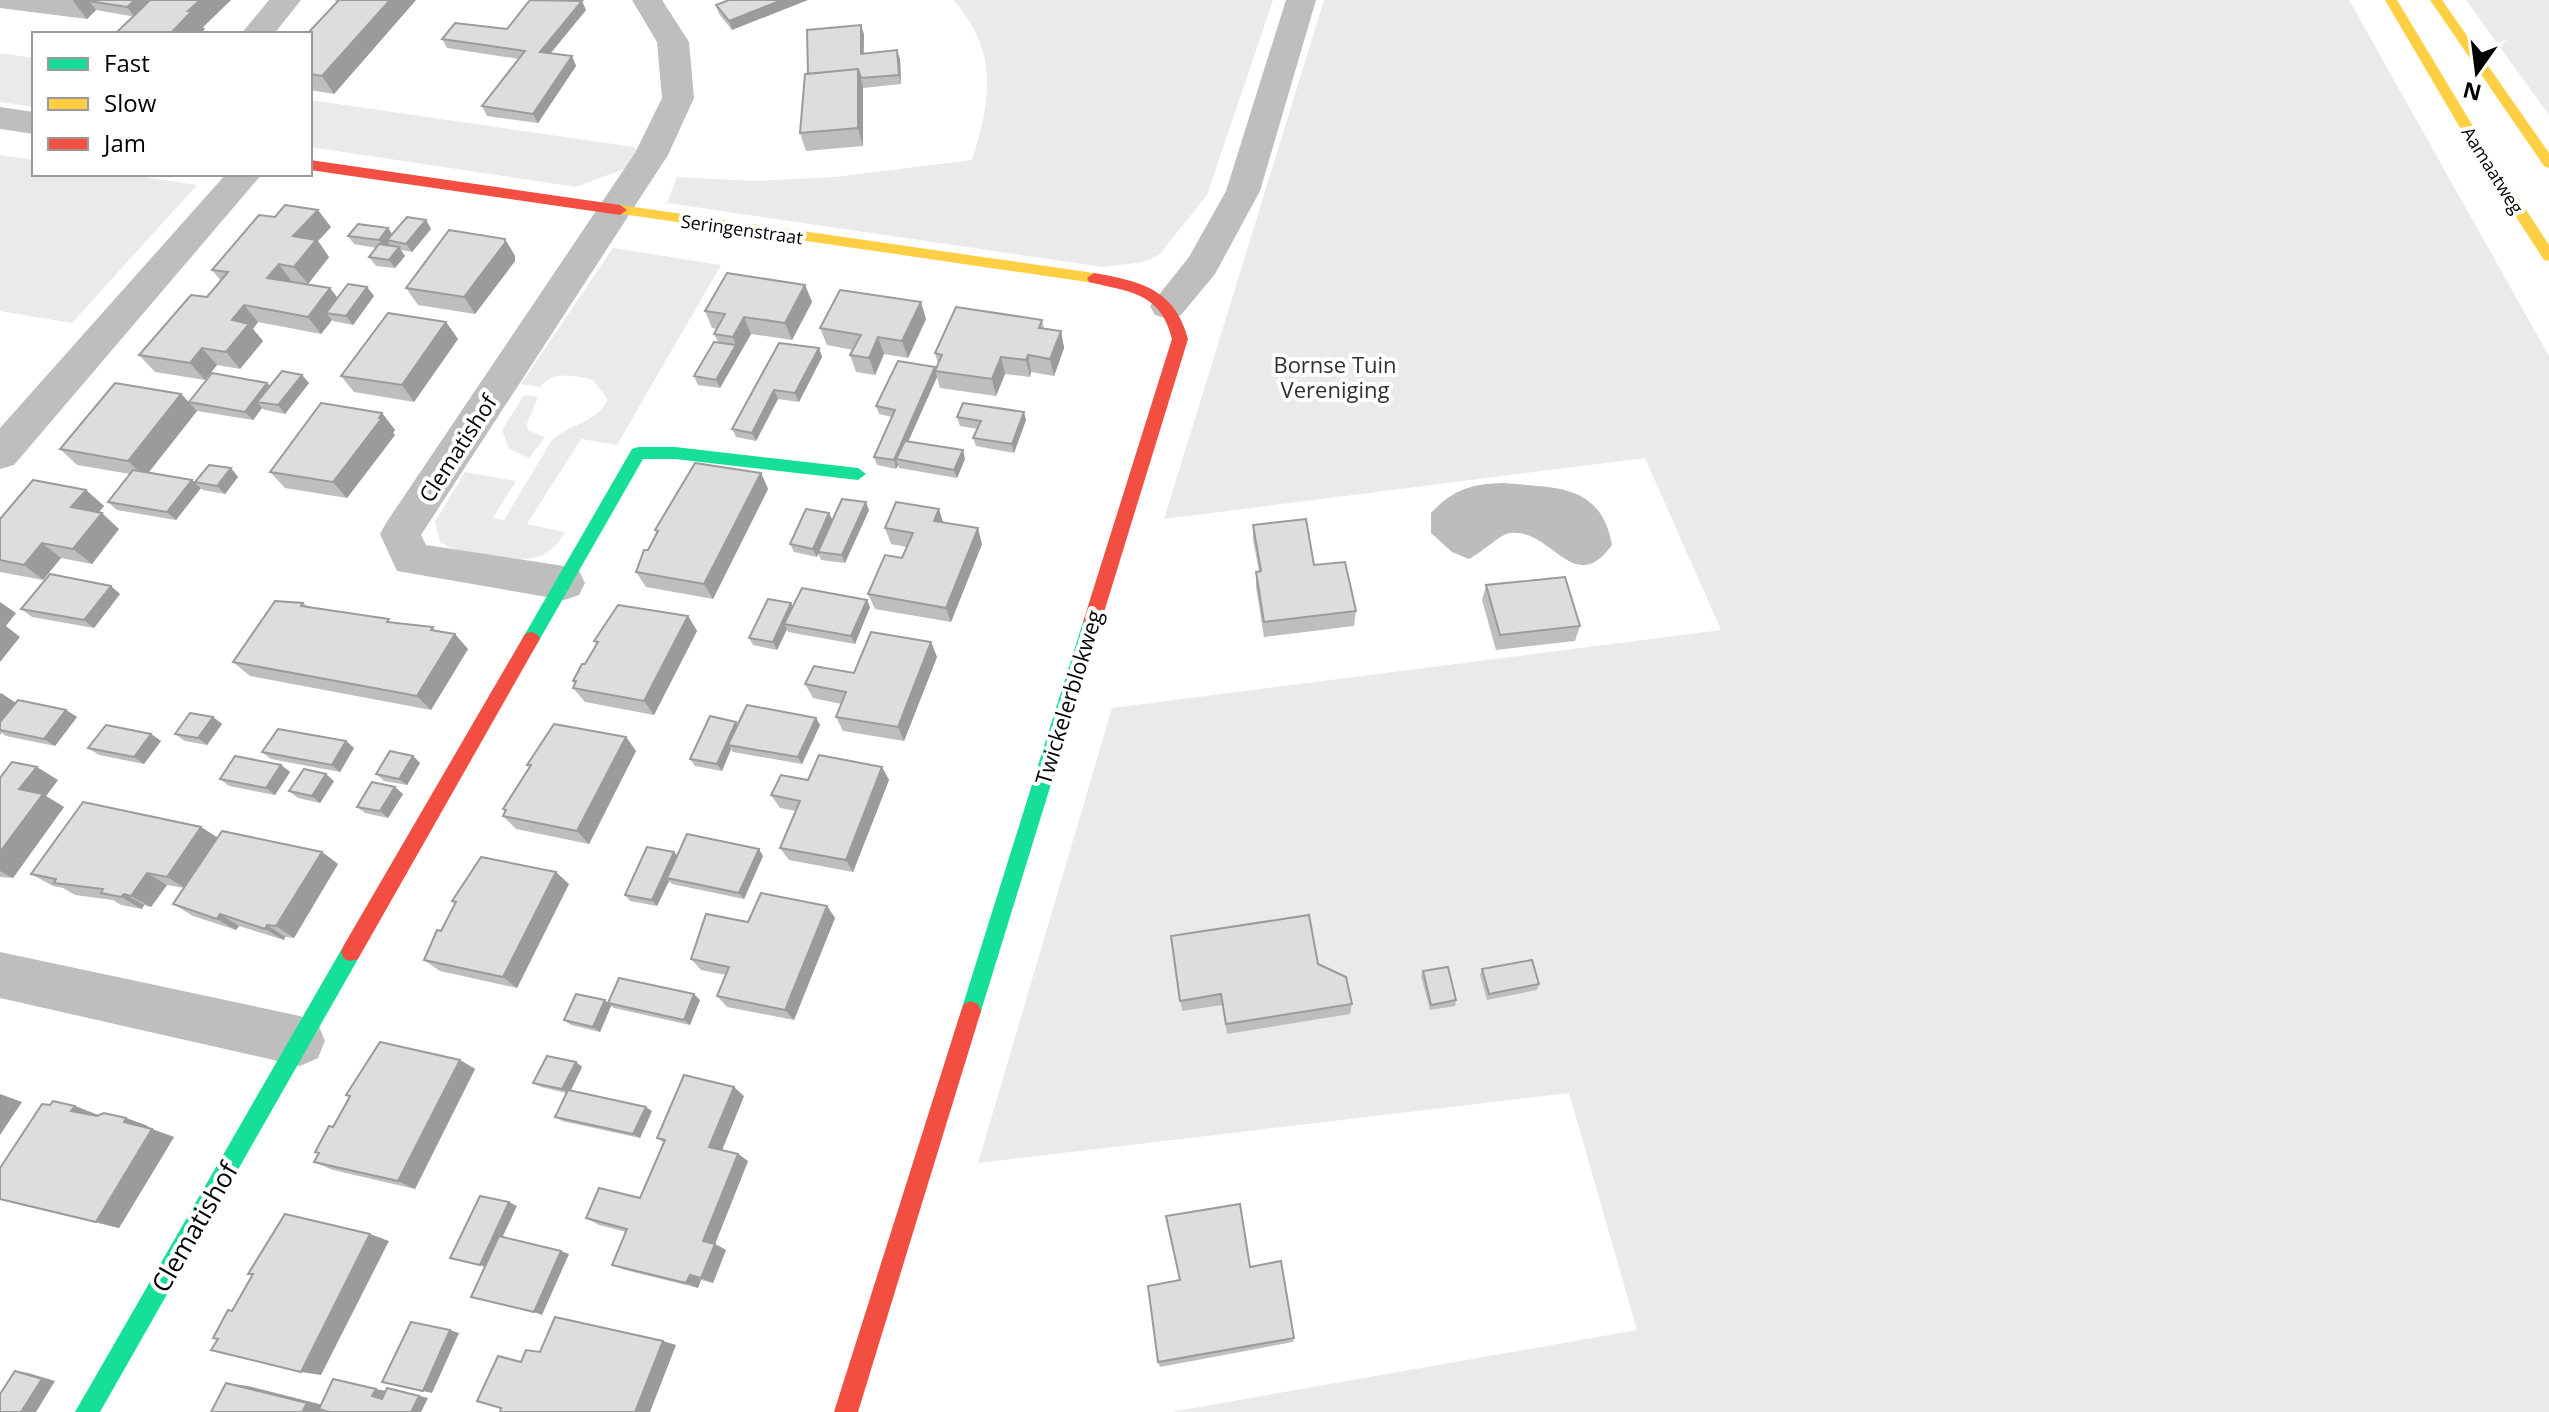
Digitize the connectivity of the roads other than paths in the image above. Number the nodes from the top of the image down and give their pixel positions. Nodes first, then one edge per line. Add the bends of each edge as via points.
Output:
1 (286, 0) edge
2 (647, 0) edge
3 (1301, 0) edge
4 (2391, 0) edge
5 (2436, 0) edge
6 (259, 32) edge
7 (0, 118) edge
8 (32, 123) edge
9 (2549, 163) edge
10 (312, 165) edge
11 (243, 176) edge
12 (614, 211) junction
13 (2549, 256) edge
14 (1168, 306) junction
15 (0, 454) edge
16 (858, 474) dead end
17 (564, 583) junction
18 (0, 975) edge
19 (300, 1041) junction
20 (87, 1412) edge
21 (846, 1412) edge

1 - 6 street
2 - 12 street via 673,42 678,98 651,155
3 - 14 street via 1243,191 1202,265
4 - 13 street, Aamaatweg
5 - 9 street
7 - 8 street
10 - 12 street, Seringenstraat
11 - 15 street
12 - 14 street, Seringenstraat via 1120,282 1154,293
12 - 17 street, Clematishof via 400,534 412,559
14 - 21 street, Twickelerblokweg via 1180,322 1180,339
16 - 17 street, Clematishof via 638,453
17 - 19 street, Clematishof
18 - 19 street
19 - 20 street, Clematishof

